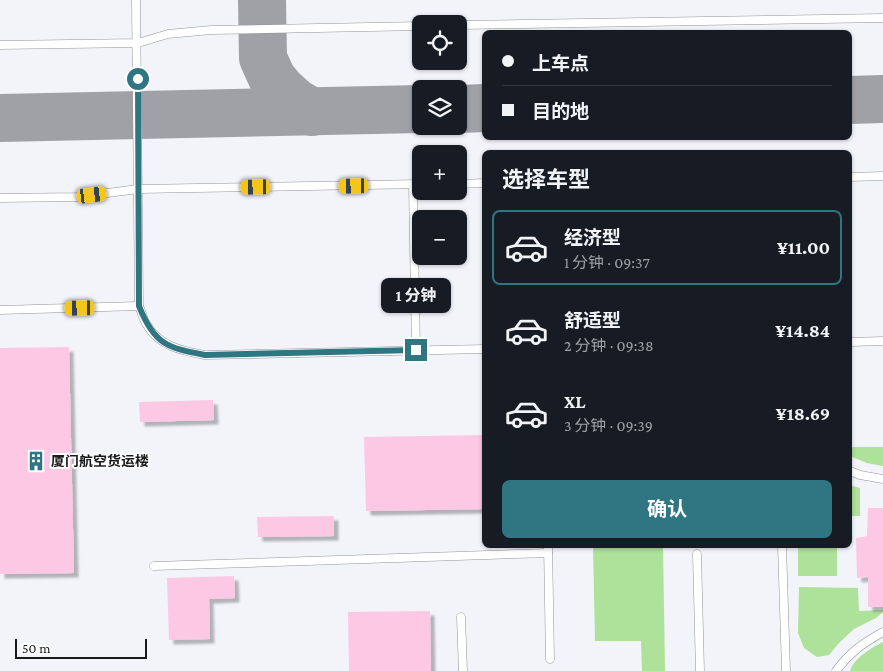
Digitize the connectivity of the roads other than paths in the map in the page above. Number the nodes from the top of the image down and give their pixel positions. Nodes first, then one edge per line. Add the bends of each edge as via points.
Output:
1 (136, 0) edge
2 (883, 18) edge
3 (467, 25) edge
4 (412, 26) edge
5 (138, 43) junction
6 (0, 45) edge
7 (883, 176) edge
8 (852, 177) edge
9 (482, 183) edge
10 (467, 184) edge
11 (412, 185) edge
12 (138, 189) junction
13 (0, 198) edge
14 (417, 200) edge
15 (139, 306) junction
16 (0, 310) edge
17 (883, 341) edge
18 (852, 342) edge
19 (482, 349) edge
20 (416, 350) junction
21 (852, 472) edge
22 (883, 479) edge
23 (782, 548) edge
24 (548, 549) edge
25 (697, 554) dead end
26 (154, 566) dead end
27 (461, 617) dead end
28 (883, 632) edge
29 (550, 660) dead end
30 (462, 671) edge
31 (700, 671) edge
32 (786, 671) edge
33 (836, 671) edge

1 - 5 lane
2 - 3 lane
4 - 5 lane via 211,30 168,34
5 - 6 lane
5 - 12 lane
7 - 8 lane
9 - 10 lane
11 - 12 lane
12 - 13 lane via 77,197
12 - 15 lane
14 - 20 lane
15 - 16 lane
15 - 20 lane via 147,325 162,342 182,351 205,355
17 - 18 lane
19 - 20 lane
21 - 22 lane
23 - 32 lane
24 - 26 lane
24 - 29 lane
25 - 31 lane
27 - 30 lane
28 - 33 lane via 847,656

